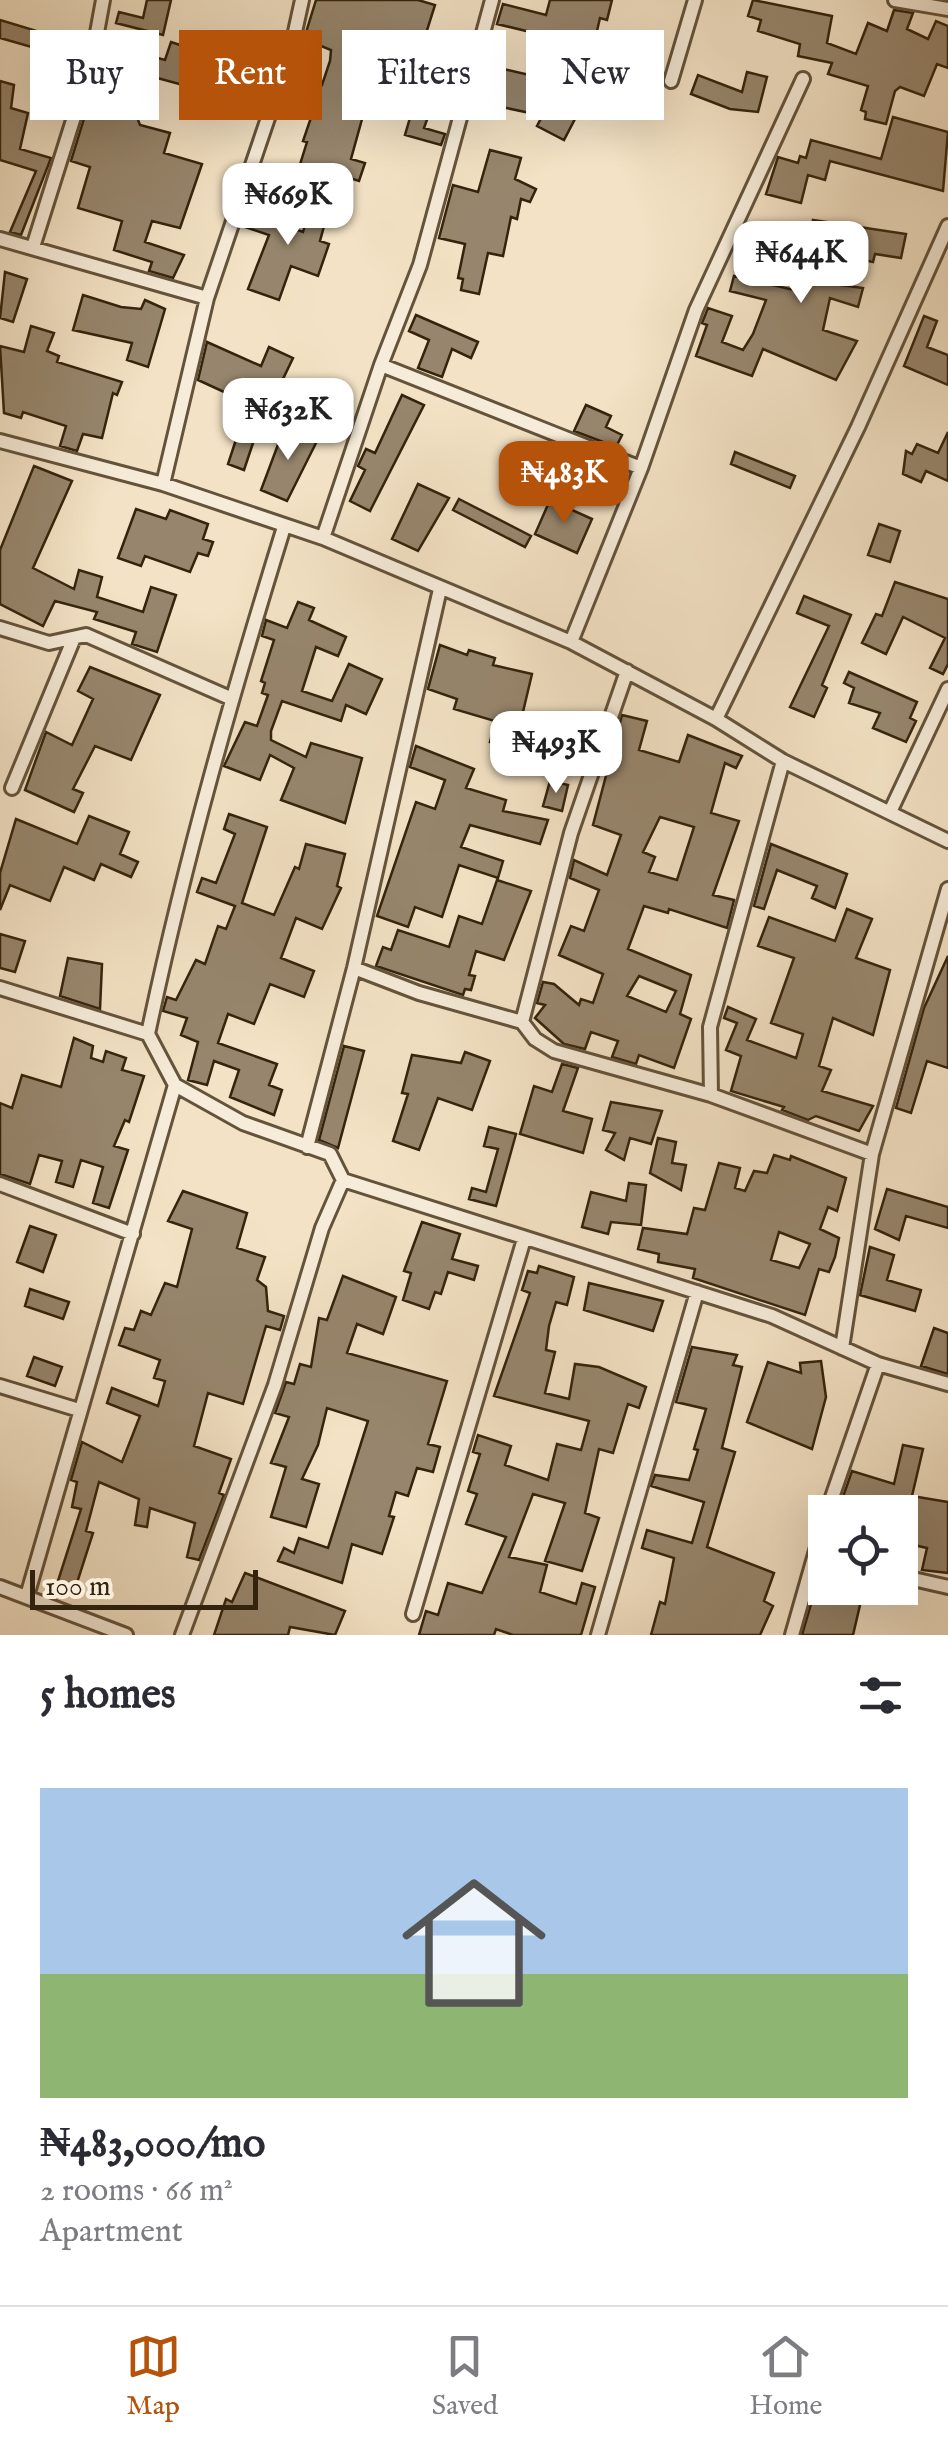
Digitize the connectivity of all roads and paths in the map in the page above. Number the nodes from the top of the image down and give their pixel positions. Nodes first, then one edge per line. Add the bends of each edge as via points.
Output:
1 (103, 0) edge
2 (302, 0) edge
3 (492, 0) edge
4 (695, 0) edge
5 (895, 0) edge
6 (948, 9) edge
7 (803, 78) dead end
8 (671, 81) dead end
9 (948, 226) edge
10 (0, 239) edge
11 (33, 247) junction
12 (206, 298) junction
13 (380, 366) junction
14 (0, 441) edge
15 (641, 468) junction
16 (163, 484) junction
17 (284, 527) junction
18 (323, 538) junction
19 (440, 589) junction
20 (0, 628) edge
21 (74, 638) junction
22 (571, 642) junction
23 (627, 671) junction
24 (948, 689) edge
25 (230, 698) junction
26 (716, 719) junction
27 (782, 761) junction
28 (12, 788) dead end
29 (890, 812) junction
30 (948, 840) edge
31 (948, 889) edge
32 (354, 968) junction
33 (0, 988) edge
34 (522, 1022) junction
35 (148, 1034) junction
36 (175, 1086) junction
37 (711, 1095) junction
38 (306, 1146) junction
39 (872, 1154) junction
40 (343, 1180) junction
41 (0, 1184) edge
42 (133, 1234) junction
43 (524, 1240) junction
44 (697, 1292) junction
45 (842, 1348) junction
46 (878, 1364) junction
47 (948, 1384) edge
48 (0, 1386) edge
49 (79, 1410) junction
50 (833, 1495) edge
51 (918, 1580) edge
52 (0, 1587) edge
53 (948, 1588) edge
54 (808, 1590) edge
55 (27, 1596) junction
56 (413, 1614) dead end
57 (126, 1635) edge
58 (182, 1635) edge
59 (598, 1635) edge
60 (792, 1635) edge

1 - 11 street via 92,60
2 - 12 street
3 - 13 street via 420,265
4 - 8 street
5 - 6 street
7 - 15 street via 696,310
9 - 26 street
10 - 11 street
11 - 12 street
12 - 16 street
13 - 15 street
13 - 18 street
14 - 16 street
15 - 22 street
16 - 17 street
17 - 18 street
17 - 25 street
18 - 19 street
19 - 22 street
19 - 32 street
20 - 21 street via 50,643
21 - 25 street via 101,640
21 - 28 street
22 - 23 street
23 - 26 street
23 - 34 street via 572,832
24 - 29 street
25 - 35 street
26 - 27 street
27 - 29 street
27 - 37 street via 710,1027
29 - 30 street
31 - 39 street
32 - 34 street
32 - 38 street
33 - 35 street
34 - 37 street via 554,1050
35 - 36 street
36 - 38 street
36 - 42 street
37 - 39 street
38 - 40 street via 330,1154
39 - 45 street
40 - 43 street
40 - 58 street
41 - 42 street
42 - 49 street
43 - 44 street
43 - 56 street
44 - 45 street
44 - 59 street
45 - 46 street
46 - 47 street
46 - 50 street
48 - 49 street
49 - 55 street
51 - 53 street
52 - 55 street
54 - 60 street
55 - 57 street

